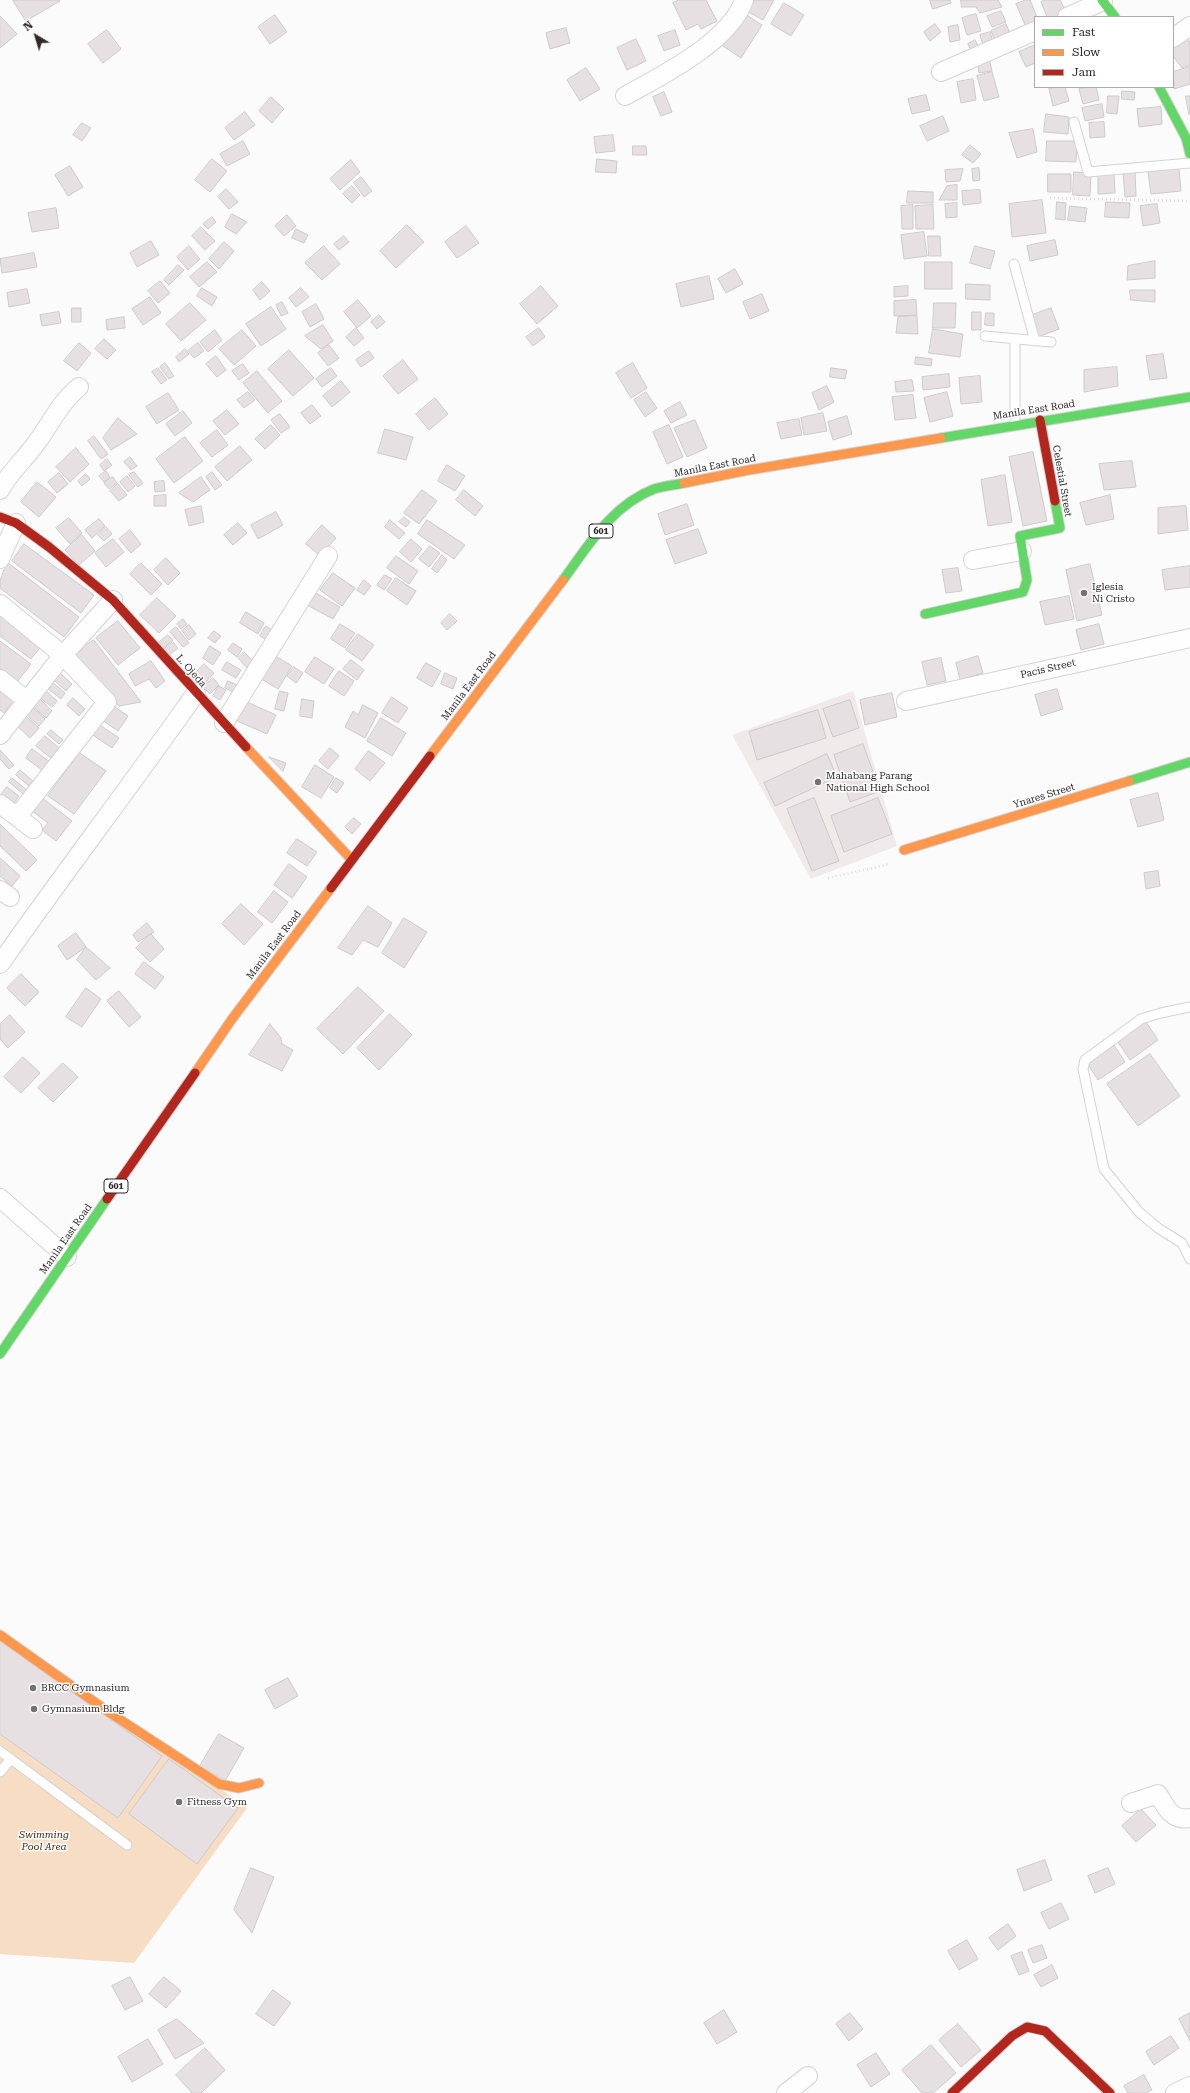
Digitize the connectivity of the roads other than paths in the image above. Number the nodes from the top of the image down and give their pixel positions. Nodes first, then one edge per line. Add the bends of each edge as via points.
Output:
1 (744, 0) edge
2 (1103, 1) edge
3 (1069, 16) edge
4 (1114, 16) edge
5 (1190, 26) edge
6 (1034, 31) edge
7 (1174, 37) edge
8 (941, 72) dead end
9 (1161, 88) edge
10 (625, 96) dead end
11 (1074, 122) dead end
12 (1190, 154) edge
13 (1190, 163) edge
14 (1014, 264) dead end
15 (985, 336) dead end
16 (1015, 339) junction
17 (1035, 341) junction
18 (1051, 342) dead end
19 (79, 388) dead end
20 (1190, 397) edge
21 (1040, 420) junction
22 (1015, 424) junction
23 (0, 490) edge
24 (8, 520) edge
25 (1021, 544) junction
26 (328, 556) dead end
27 (0, 559) edge
28 (973, 560) dead end
29 (113, 600) junction
30 (0, 604) edge
31 (925, 614) dead end
32 (1190, 638) edge
33 (63, 655) junction
34 (0, 679) edge
35 (196, 693) junction
36 (26, 700) junction
37 (906, 701) dead end
38 (224, 723) junction
39 (0, 735) edge
40 (1190, 762) edge
41 (0, 804) edge
42 (17, 817) junction
43 (33, 829) dead end
44 (904, 850) road end
45 (351, 859) junction
46 (0, 964) edge
47 (1190, 1007) edge
48 (0, 1198) edge
49 (67, 1257) junction
50 (1190, 1259) edge
51 (0, 1354) edge
52 (0, 1635) edge
53 (0, 1751) edge
54 (11, 1759) junction
55 (0, 1772) edge
56 (259, 1783) dead end
57 (1131, 1803) dead end
58 (1190, 1818) edge
59 (127, 1845) dead end
60 (808, 2076) dead end
61 (1190, 2086) edge
62 (786, 2093) edge
63 (952, 2093) edge
64 (1110, 2093) edge
65 (1175, 2093) edge

1 - 10 street via 737,15 701,50 686,62
2 - 3 street
2 - 4 street
5 - 7 street
6 - 8 street
9 - 12 street via 1186,138
11 - 13 lane via 1088,172
14 - 17 lane
15 - 16 lane
16 - 17 lane
16 - 22 lane
17 - 18 lane
19 - 23 street via 63,402 35,446
20 - 21 street, Manila East Road / 601
21 - 22 street, Manila East Road / 601
21 - 25 street, Celestial Street via 1060,528
22 - 45 street, Manila East Road / 601 via 757,468 654,489 620,508 594,538
24 - 27 street
24 - 29 street, L. Ojeda via 50,547
25 - 28 street
25 - 31 street via 1027,580 1023,592
26 - 38 street
29 - 33 street
29 - 35 street, L. Ojeda
30 - 33 street
32 - 37 street, Pacis Street
33 - 36 street
33 - 42 street via 107,702
34 - 36 street
35 - 38 street, L. Ojeda
35 - 46 street
36 - 39 street
38 - 45 street, L. Ojeda
40 - 44 street, Ynares Street
41 - 42 street
42 - 43 street
45 - 49 street, Manila East Road / 601 via 232,1019
47 - 50 lane via 1161,1012 1141,1019 1085,1060 1083,1068 1104,1169 1139,1212 1182,1243
48 - 49 street
49 - 51 street, Manila East Road / 601
52 - 56 street via 110,1713 219,1784 234,1790
53 - 54 lane
54 - 55 lane
54 - 59 lane
57 - 58 street via 1158,1794 1174,1817
60 - 62 street
61 - 65 street
63 - 64 street via 1012,2036 1027,2027 1044,2031

